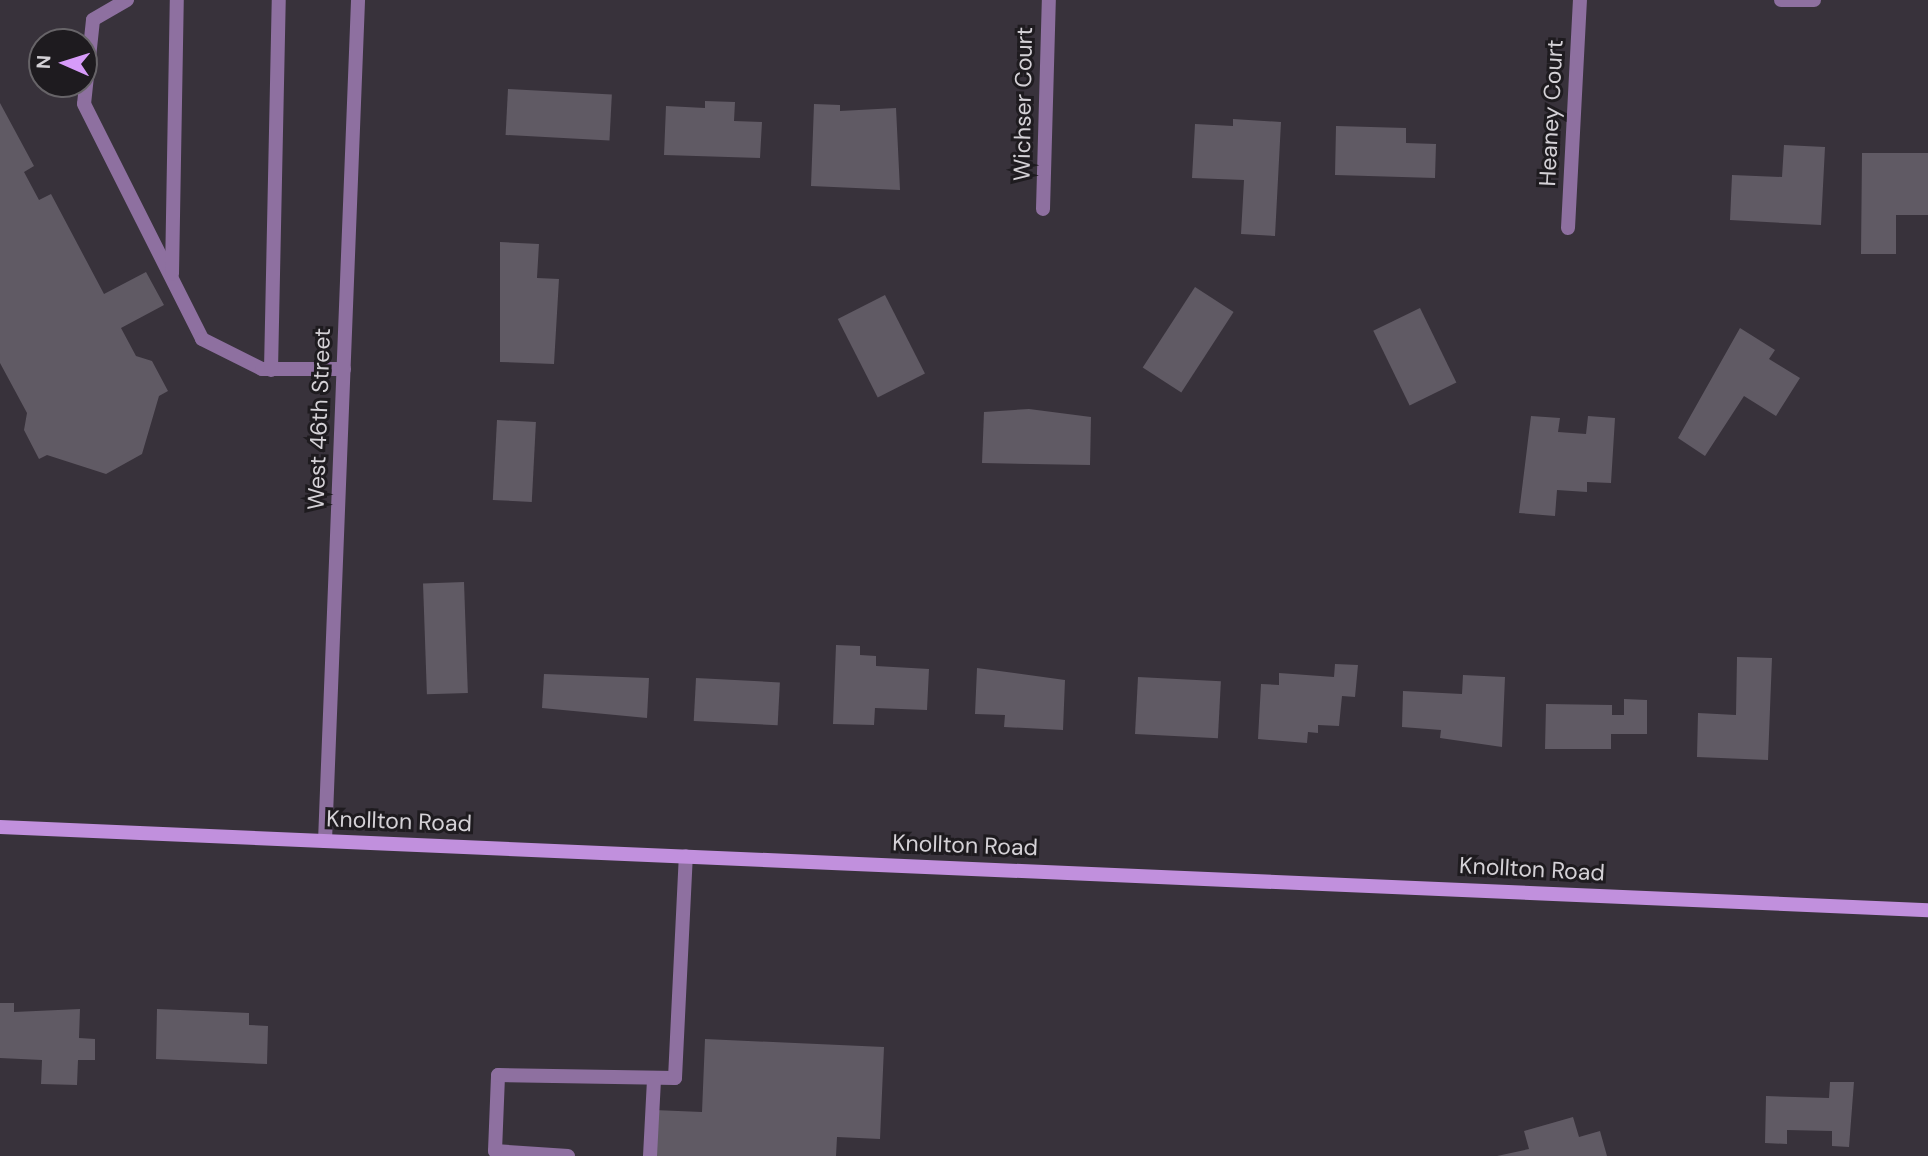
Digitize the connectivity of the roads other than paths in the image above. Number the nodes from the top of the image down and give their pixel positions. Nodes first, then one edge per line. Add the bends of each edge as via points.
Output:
1 (127, 0) edge
2 (177, 0) edge
3 (279, 0) edge
4 (358, 0) edge
5 (1049, 0) edge
6 (1580, 0) edge
7 (1781, 0) edge
8 (1814, 0) edge
9 (1043, 209) dead end
10 (1568, 228) dead end
11 (172, 279) junction
12 (344, 369) junction
13 (271, 370) junction
14 (0, 827) edge
15 (325, 841) junction
16 (687, 856) junction
17 (1928, 910) edge
18 (654, 1079) junction
19 (568, 1156) edge
20 (650, 1156) edge

1 - 11 street via 93,20 84,104
2 - 11 street
3 - 13 street
4 - 12 street, West 46th Street
5 - 9 street, Wichser Court
6 - 10 street, Heaney Court
7 - 8 street
11 - 13 street via 202,340
12 - 13 street
12 - 15 street, West 46th Street
14 - 15 street, Knollton Road
15 - 16 street, Knollton Road
16 - 17 street, Knollton Road
16 - 18 street via 675,1078
18 - 19 street via 498,1075 495,1151
18 - 20 street

